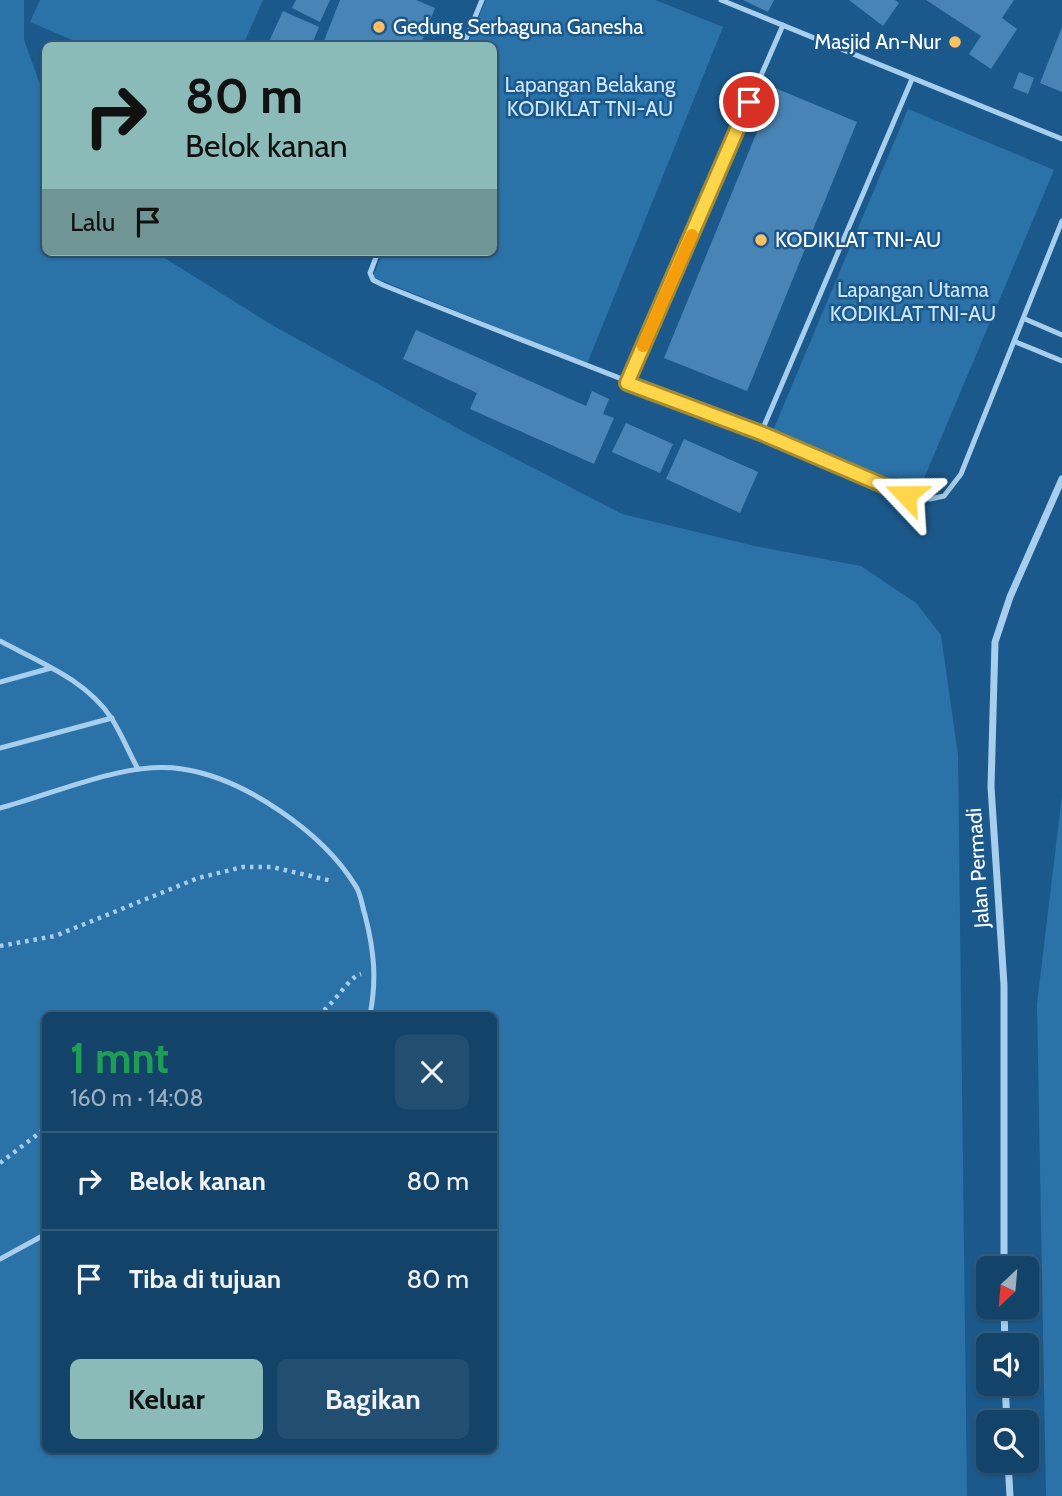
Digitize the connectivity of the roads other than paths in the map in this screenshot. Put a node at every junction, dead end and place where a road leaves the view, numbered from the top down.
1 (482, 0) edge
2 (721, 0) edge
3 (783, 25) junction
4 (465, 42) edge
5 (912, 79) junction
6 (1062, 139) edge
7 (1062, 221) edge
8 (375, 256) edge
9 (1025, 319) junction
10 (1062, 335) edge
11 (1016, 342) junction
12 (1062, 361) edge
13 (627, 383) junction
14 (761, 433) junction
15 (1062, 479) edge
16 (0, 641) edge
17 (52, 668) junction
18 (0, 682) edge
19 (112, 718) junction
20 (0, 748) edge
21 (138, 769) junction
22 (0, 808) edge
23 (370, 1012) edge
24 (42, 1236) edge
25 (1004, 1256) edge
26 (0, 1259) edge
27 (1009, 1473) edge
28 (1010, 1496) edge

1 - 4 lane
2 - 3 lane
3 - 5 lane
3 - 13 lane
5 - 6 lane
5 - 14 lane
7 - 9 lane
8 - 13 lane
9 - 10 lane
9 - 11 lane
11 - 12 lane
11 - 14 lane
13 - 14 lane
15 - 25 street, Jalan Permadi
16 - 17 lane
17 - 18 lane
17 - 19 lane
19 - 20 lane
19 - 21 lane
21 - 22 lane
21 - 23 lane
24 - 26 lane
27 - 28 street

